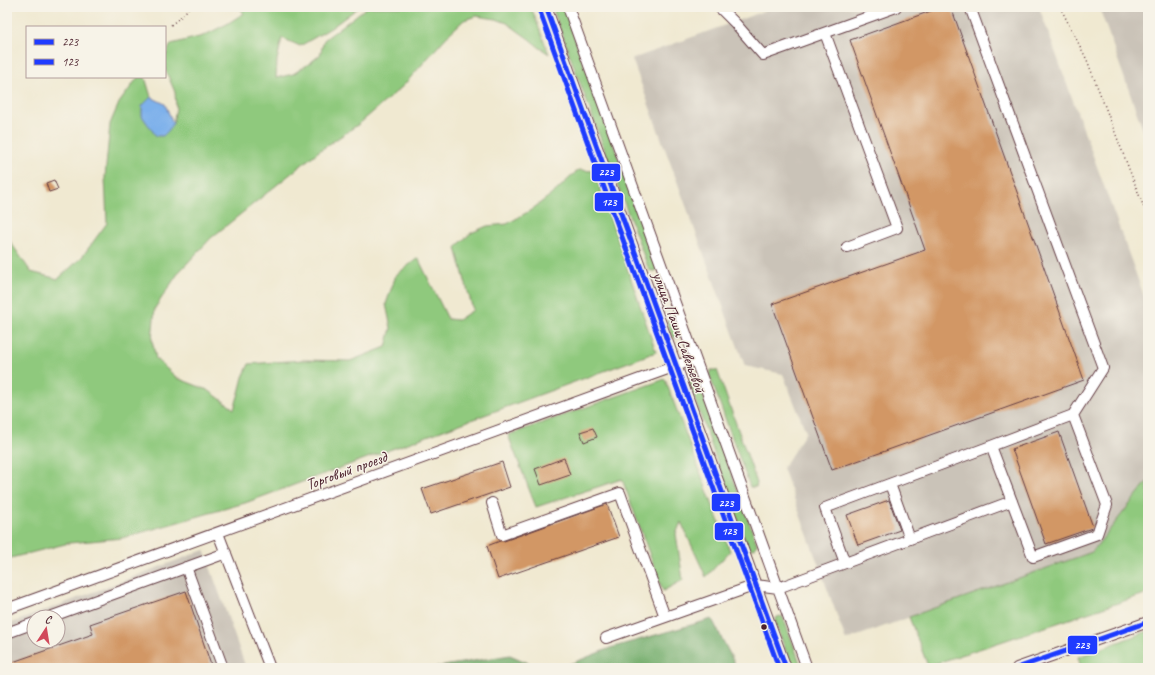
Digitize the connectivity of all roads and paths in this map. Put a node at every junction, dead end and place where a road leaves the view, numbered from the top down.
1 (189, 7) edge
2 (546, 7) edge
3 (568, 7) edge
4 (719, 7) edge
5 (896, 7) edge
6 (970, 7) edge
7 (1060, 7) edge
8 (171, 25) dead end
9 (825, 33) junction
10 (1148, 218) edge
11 (847, 246) dead end
12 (695, 359) junction
13 (676, 366) junction
14 (1073, 415) junction
15 (991, 446) junction
16 (890, 484) junction
17 (1012, 501) junction
18 (492, 503) dead end
19 (218, 533) junction
20 (910, 538) junction
21 (226, 553) junction
22 (845, 563) junction
23 (186, 568) junction
24 (756, 585) junction
25 (778, 588) junction
26 (7, 608) edge
27 (66, 611) edge
28 (665, 617) junction
29 (1148, 622) edge
30 (26, 626) edge
31 (7, 632) edge
32 (606, 638) dead end
33 (223, 668) edge
34 (270, 668) edge
35 (786, 668) edge
36 (807, 668) edge
37 (1017, 668) edge

1 - 8 path
2 - 13 street, улица Паши Савельевой
3 - 12 street, улица Паши Савельевой
4 - 9 street
5 - 9 street
6 - 14 street
7 - 10 path
9 - 11 street
12 - 13 street, Торговый проезд
12 - 25 street, улица Паши Савельевой
13 - 19 street, Торговый проезд
13 - 24 street, улица Паши Савельевой
14 - 15 street
14 - 17 street
15 - 16 street
15 - 17 street
16 - 20 street
16 - 22 street
17 - 20 street
18 - 28 street
19 - 21 street
19 - 26 street, Торговый проезд
20 - 22 street
21 - 23 street
21 - 34 street
22 - 25 street
23 - 27 street
23 - 33 street
24 - 25 street
24 - 28 street
24 - 35 street, улица Паши Савельевой
25 - 36 street, улица Паши Савельевой
28 - 32 street
29 - 37 street
30 - 31 street

